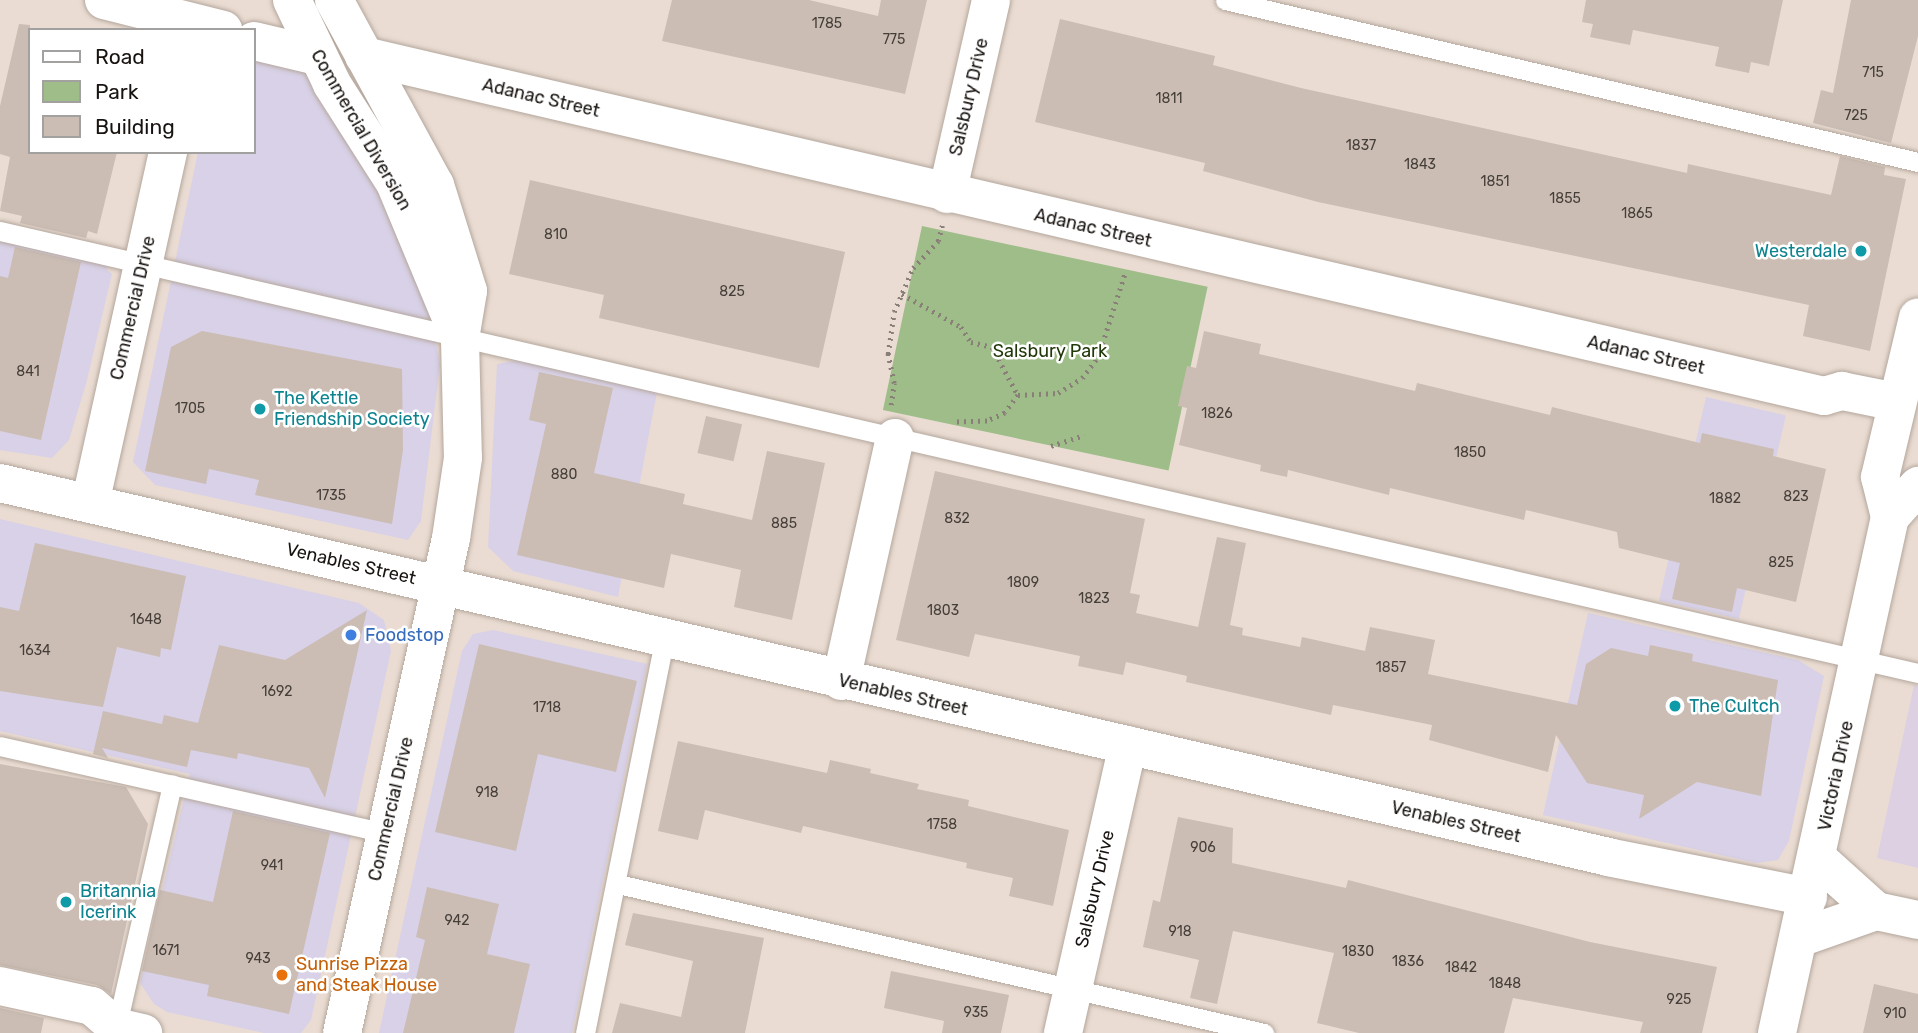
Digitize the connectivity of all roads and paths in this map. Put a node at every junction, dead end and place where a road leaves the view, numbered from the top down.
1 (104, 0) edge
2 (292, 0) edge
3 (334, 0) edge
4 (991, 0) edge
5 (1225, 0) edge
6 (205, 27) edge
7 (256, 41) edge
8 (317, 56) junction
9 (364, 56) junction
10 (168, 154) edge
11 (1918, 162) edge
12 (947, 194) junction
13 (0, 231) edge
14 (941, 232) dead end
15 (143, 264) junction
16 (1125, 273) dead end
17 (902, 294) junction
18 (1918, 317) edge
19 (460, 339) junction
20 (1017, 395) junction
21 (1894, 411) junction
22 (949, 423) dead end
23 (892, 424) junction
24 (0, 483) edge
25 (1918, 486) edge
26 (90, 504) junction
27 (1890, 517) junction
28 (442, 586) junction
29 (665, 637) junction
30 (1860, 662) junction
31 (1918, 673) edge
32 (841, 681) junction
33 (1128, 745) junction
34 (0, 746) edge
35 (172, 785) junction
36 (385, 833) junction
37 (1818, 859) junction
38 (618, 884) junction
39 (1808, 897) junction
40 (1876, 911) junction
41 (1918, 920) edge
42 (1799, 938) junction
43 (0, 986) edge
44 (1072, 992) junction
45 (125, 1031) edge
46 (342, 1033) edge
47 (585, 1033) edge
48 (1063, 1033) edge
49 (1264, 1033) edge
50 (1777, 1033) edge

1 - 6 street
2 - 8 street, Commercial Diversion
3 - 9 street, Commercial Diversion
4 - 12 street, Salsbury Drive
5 - 11 lane
7 - 8 street
8 - 19 street, Commercial Diversion
9 - 12 street, Adanac Street
9 - 19 street, Commercial Diversion
10 - 15 street, Commercial Drive
12 - 21 street, Adanac Street
13 - 15 lane
14 - 17 path
15 - 19 lane
15 - 26 street, Commercial Drive
16 - 20 path
17 - 20 path
17 - 23 path
18 - 21 street, Victoria Drive
19 - 23 lane
19 - 28 street, Commercial Diversion
20 - 22 path
21 - 27 street, Victoria Drive
23 - 30 lane
23 - 32 street
24 - 26 street, Venables Street
25 - 27 street
26 - 28 street, Venables Street
27 - 30 street, Victoria Drive
28 - 29 street, Venables Street
28 - 36 street, Commercial Drive
29 - 32 street, Venables Street
29 - 38 lane
30 - 31 lane
30 - 37 street, Victoria Drive
32 - 33 street, Venables Street
33 - 39 street, Venables Street
33 - 44 street, Salsbury Drive
34 - 35 lane
35 - 36 lane
35 - 45 lane
36 - 46 street, Commercial Drive
37 - 39 street, Victoria Drive
37 - 40 street
38 - 44 lane
38 - 47 lane
39 - 42 street, Victoria Drive
40 - 41 street
40 - 42 street
42 - 50 street, Victoria Drive
43 - 45 street
44 - 48 street, Salsbury Drive
44 - 49 lane

